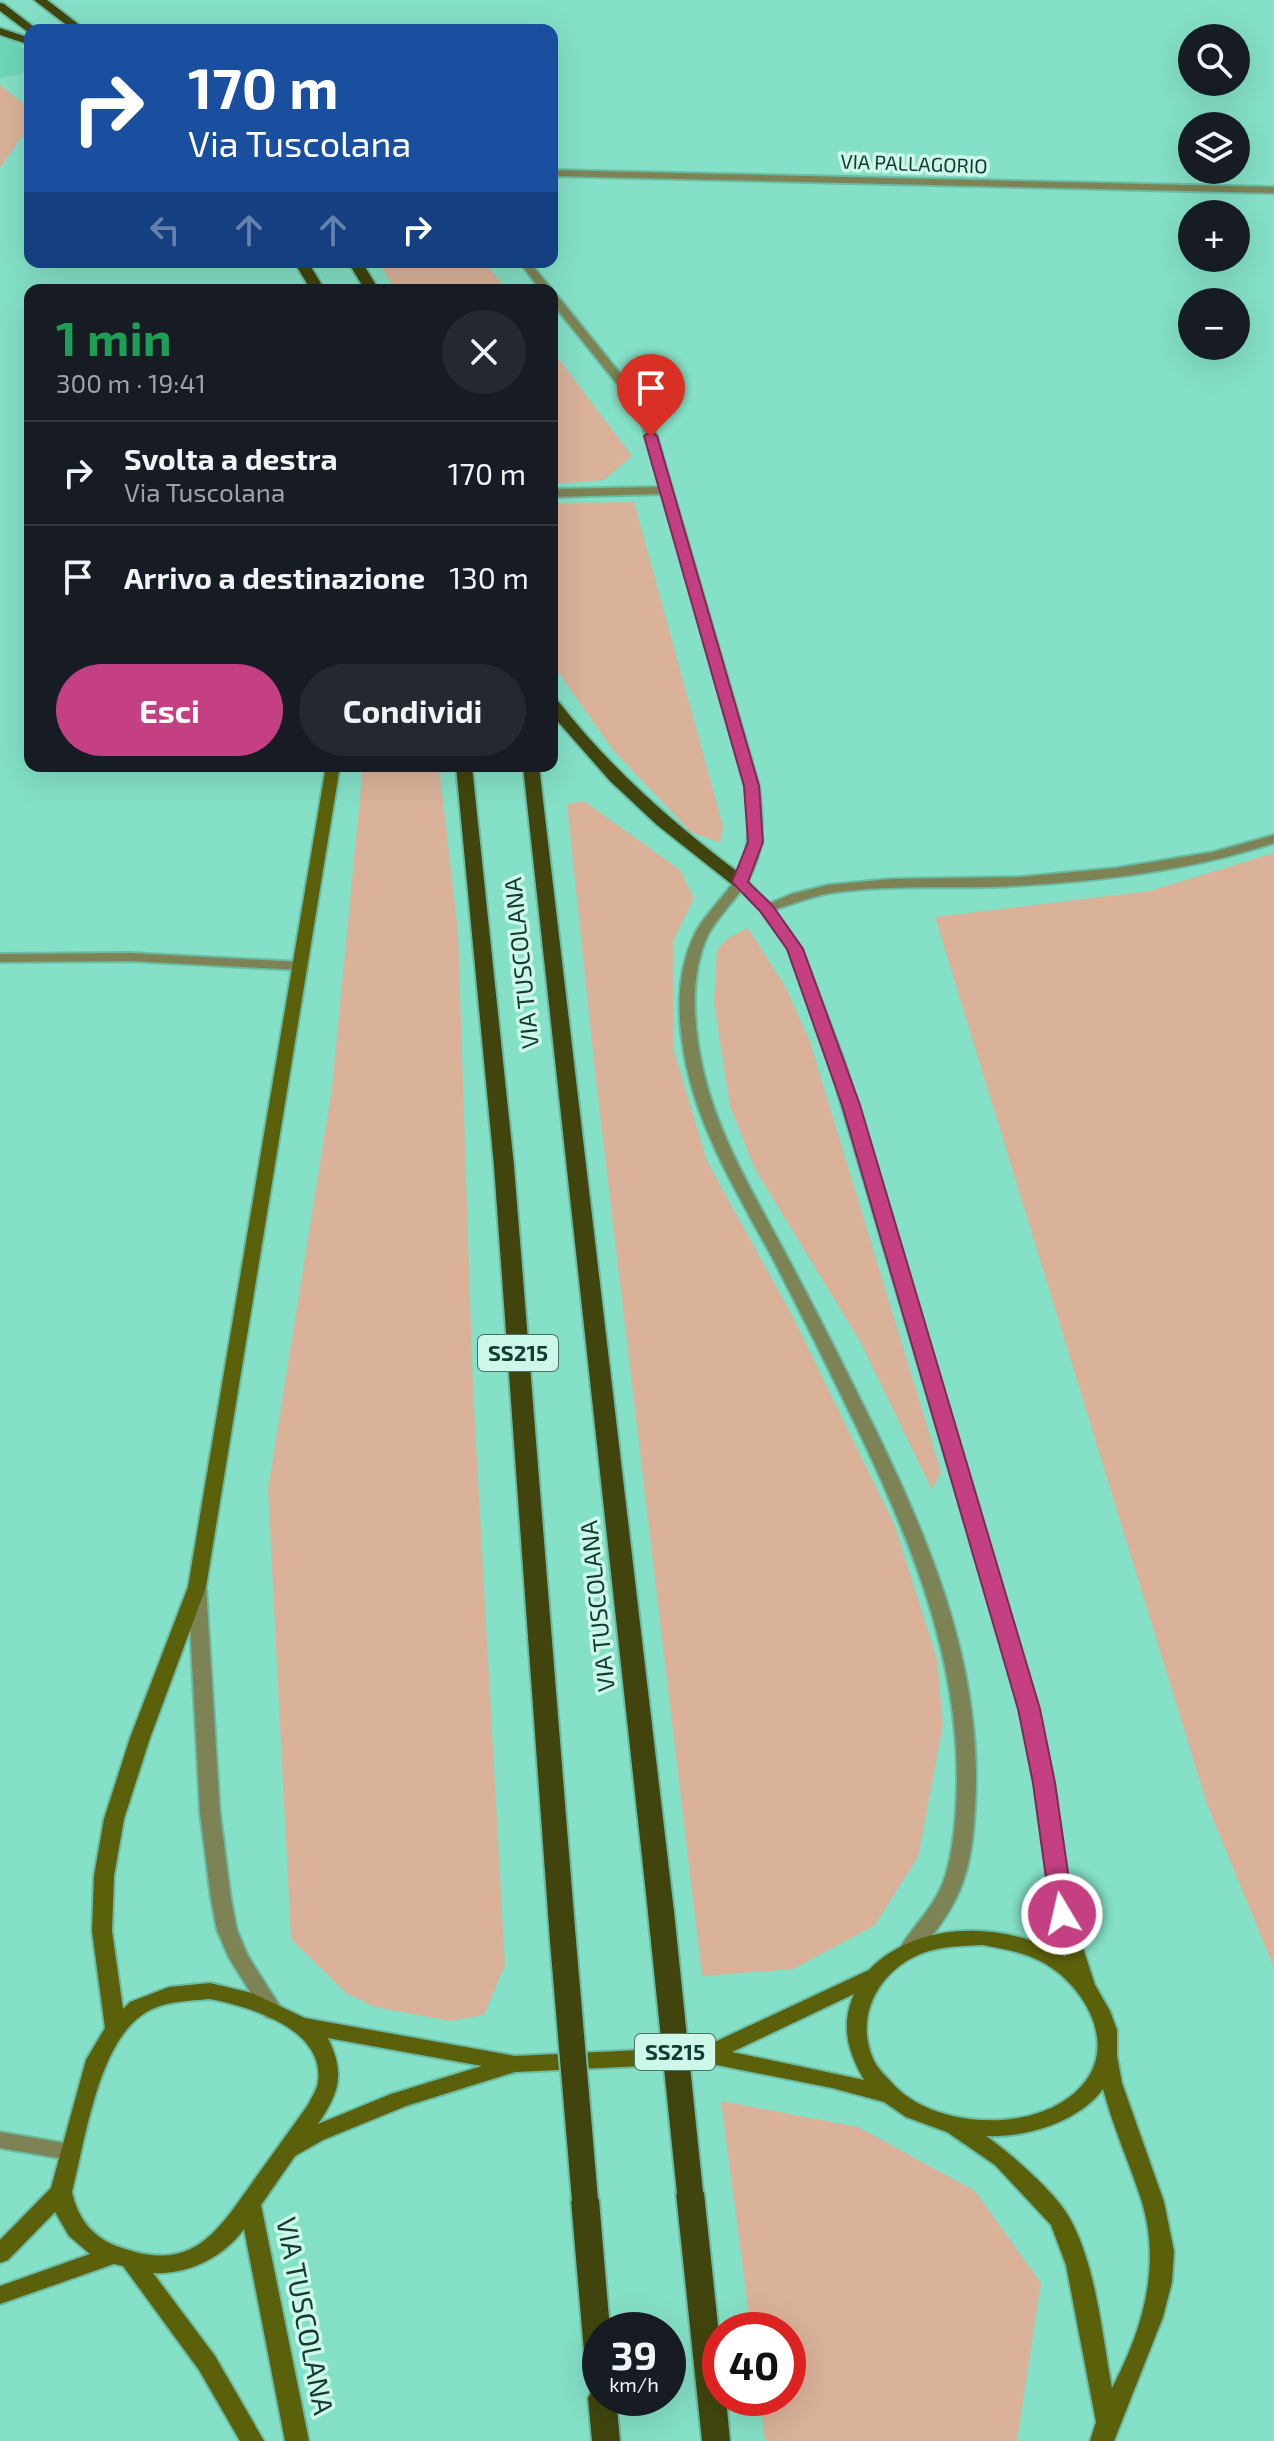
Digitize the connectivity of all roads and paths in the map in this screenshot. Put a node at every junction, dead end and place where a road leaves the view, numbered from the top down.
1 (40, 0) edge
2 (0, 6) edge
3 (24, 24) edge
4 (72, 24) edge
5 (0, 31) edge
6 (24, 40) edge
7 (558, 173) edge
8 (1274, 190) edge
9 (529, 268) edge
10 (542, 284) edge
11 (558, 303) edge
12 (665, 490) junction
13 (558, 493) edge
14 (558, 712) edge
15 (333, 772) edge
16 (465, 772) edge
17 (532, 772) edge
18 (1274, 839) edge
19 (740, 882) junction
20 (766, 908) junction
21 (0, 958) edge
22 (300, 966) junction
23 (197, 1587) junction
24 (908, 1951) junction
25 (874, 1976) junction
26 (1085, 1984) junction
27 (273, 2011) junction
28 (301, 2025) junction
29 (115, 2028) junction
30 (1107, 2054) junction
31 (707, 2055) junction
32 (515, 2064) junction
33 (891, 2096) junction
34 (951, 2125) junction
35 (0, 2140) edge
36 (70, 2152) junction
37 (287, 2152) junction
38 (61, 2192) junction
39 (250, 2204) junction
40 (0, 2254) edge
41 (123, 2258) junction
42 (0, 2295) edge
43 (595, 2312) edge
44 (604, 2416) edge
45 (1104, 2430) edge
46 (295, 2432) edge
47 (252, 2441) edge
48 (606, 2441) edge
49 (716, 2441) edge

1 - 4 main road
2 - 3 main road
5 - 6 main road
7 - 8 street, VIA PALLAGORIO
9 - 10 street
11 - 12 street
12 - 13 street
12 - 19 street
14 - 19 main road
15 - 22 street
16 - 43 main road, VIA TUSCOLANA / SS215, bridge
17 - 49 main road, VIA TUSCOLANA / SS215, bridge
18 - 20 street
19 - 20 street
19 - 24 street
20 - 26 street
21 - 22 street
22 - 23 street
23 - 27 street
23 - 29 street
24 - 25 street
24 - 26 street
25 - 31 street
25 - 33 street
26 - 30 street
27 - 28 street
27 - 29 street
28 - 32 street
28 - 37 street
29 - 36 street
30 - 34 street
30 - 45 street
31 - 32 street
31 - 33 street
32 - 37 street
33 - 34 street
34 - 45 street
35 - 36 street
36 - 38 street
37 - 39 street
38 - 40 street
38 - 41 street
39 - 41 street
39 - 46 street, VIA TUSCOLANA
41 - 42 street
41 - 47 street
44 - 48 main road

